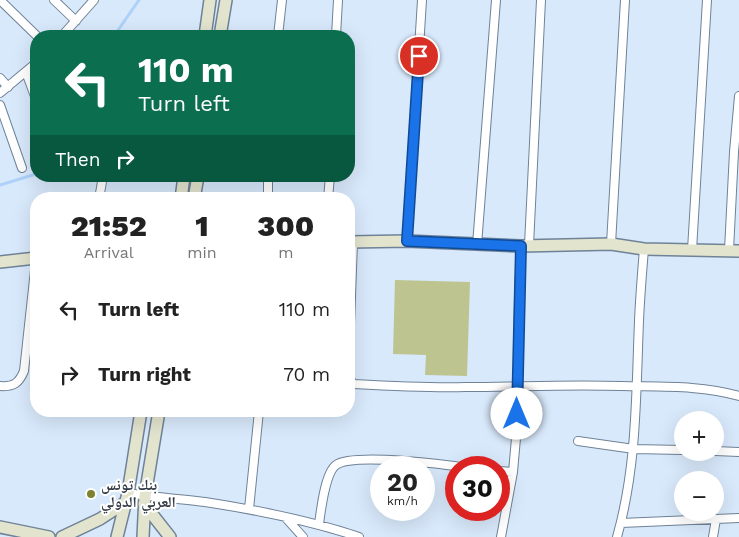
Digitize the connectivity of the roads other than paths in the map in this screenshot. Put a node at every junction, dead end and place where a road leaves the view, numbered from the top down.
1 (0, 0) edge
2 (54, 0) edge
3 (94, 0) edge
4 (210, 0) edge
5 (226, 0) edge
6 (282, 0) edge
7 (338, 0) edge
8 (422, 0) edge
9 (496, 0) edge
10 (541, 0) edge
11 (625, 0) edge
12 (707, 0) edge
13 (76, 21) junction
14 (31, 30) edge
15 (68, 30) edge
16 (206, 30) edge
17 (221, 30) edge
18 (279, 30) edge
19 (336, 30) edge
20 (30, 68) edge
21 (26, 72) junction
22 (0, 78) edge
23 (30, 83) edge
24 (8, 87) junction
25 (0, 93) edge
26 (739, 96) edge
27 (0, 105) edge
28 (736, 152) edge
29 (22, 168) dead end
30 (407, 241) junction
31 (355, 242) edge
32 (611, 244) junction
33 (477, 245) junction
34 (525, 246) junction
35 (644, 249) junction
36 (692, 250) junction
37 (734, 251) edge
38 (30, 260) edge
39 (0, 262) edge
40 (30, 333) edge
41 (355, 384) edge
42 (0, 386) edge
43 (517, 386) junction
44 (637, 386) junction
45 (739, 396) edge
46 (137, 417) edge
47 (158, 417) edge
48 (258, 417) edge
49 (578, 441) dead end
50 (634, 449) junction
51 (674, 450) edge
52 (724, 451) edge
53 (739, 452) edge
54 (445, 465) edge
55 (510, 472) edge
56 (513, 472) junction
57 (127, 498) junction
58 (144, 500) junction
59 (249, 509) junction
60 (285, 517) junction
61 (724, 518) edge
62 (739, 518) edge
63 (674, 520) edge
64 (716, 521) edge
65 (621, 523) junction
66 (319, 524) junction
67 (0, 527) edge
68 (49, 537) edge
69 (62, 537) edge
70 (117, 537) edge
71 (143, 537) edge
72 (170, 537) edge
73 (303, 537) edge
74 (359, 537) edge
75 (501, 537) edge
76 (617, 537) edge
77 (713, 537) edge

1 - 14 street
2 - 13 street
3 - 13 street
4 - 16 main road
5 - 17 main road
6 - 18 street
7 - 19 street
8 - 30 street
9 - 33 street
10 - 34 street
11 - 32 street
12 - 36 street
13 - 15 street
20 - 21 street
21 - 23 street
21 - 24 street
22 - 24 street
24 - 25 street
26 - 28 street
27 - 29 street
28 - 37 street
30 - 31 main road
30 - 33 main road
32 - 34 main road
32 - 35 main road
33 - 34 main road
34 - 43 street
35 - 36 main road
35 - 44 street
36 - 37 main road
38 - 39 main road
40 - 42 street
41 - 43 street
43 - 44 street
43 - 56 street
44 - 45 street
44 - 50 street
46 - 57 main road
47 - 58 main road
48 - 59 street
49 - 50 street
50 - 51 street
50 - 65 street
52 - 53 street
54 - 66 street
55 - 56 street
56 - 75 street
57 - 58 street
57 - 69 main road
57 - 70 main road
58 - 59 street
58 - 71 main road
58 - 72 main road
59 - 60 street
60 - 66 street
60 - 73 street
61 - 62 street
63 - 65 street
64 - 77 street
65 - 76 street
66 - 74 street
67 - 68 main road

